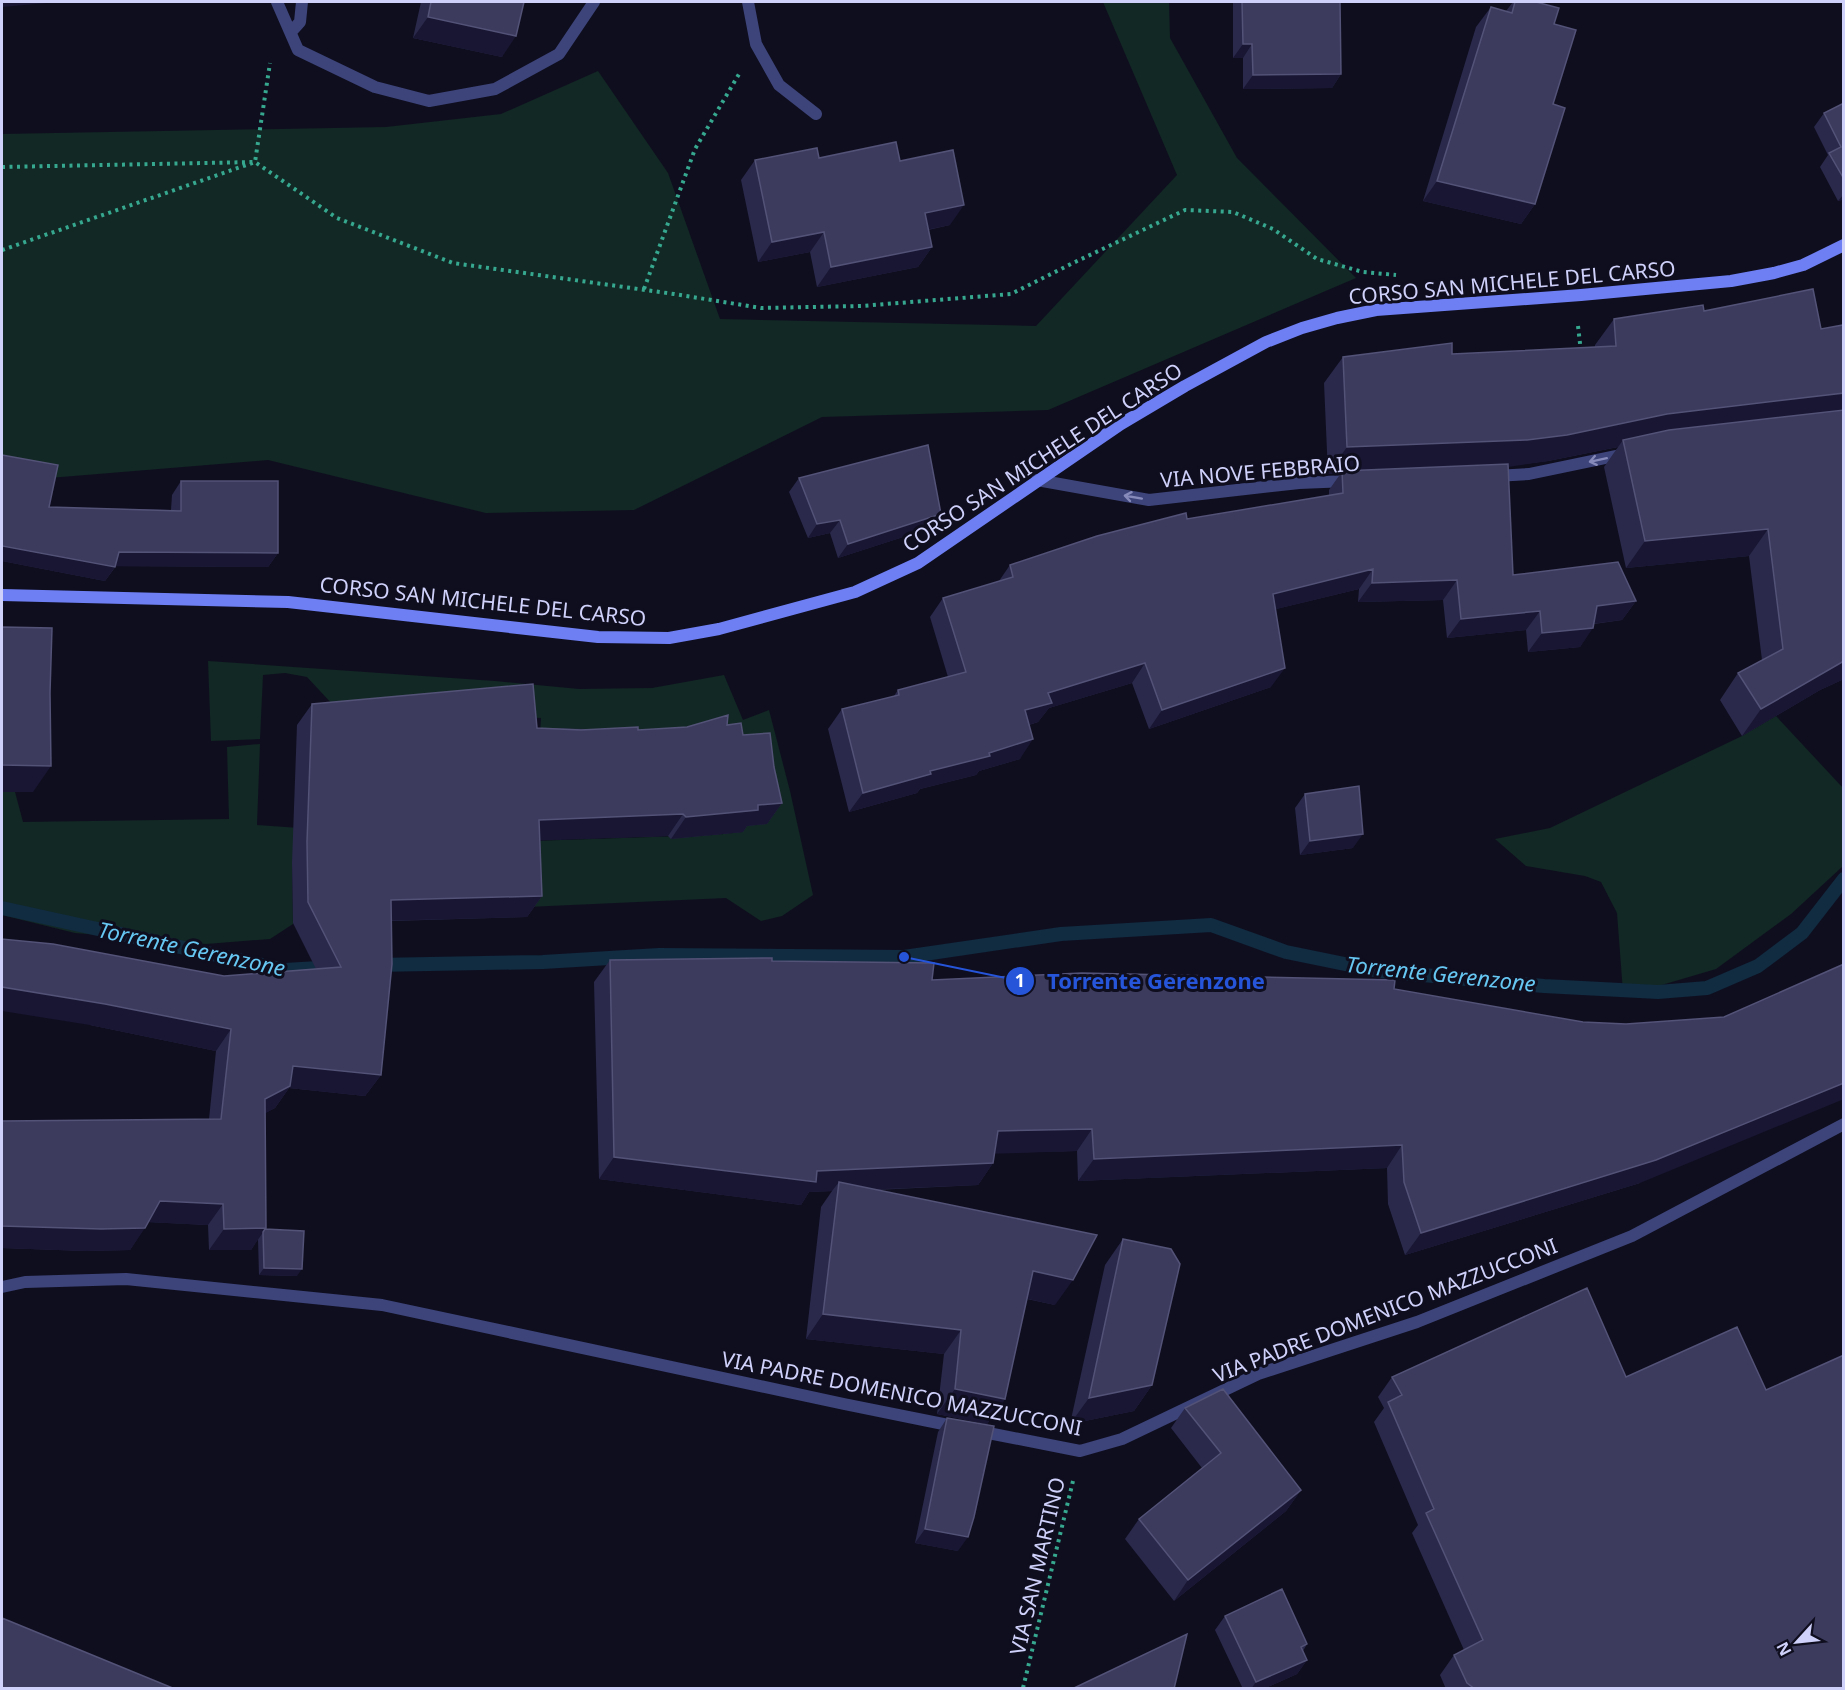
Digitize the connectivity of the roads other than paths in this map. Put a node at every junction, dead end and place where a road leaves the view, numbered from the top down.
1 (277, 2) edge
2 (302, 2) edge
3 (594, 2) edge
4 (748, 2) edge
5 (291, 32) junction
6 (816, 114) dead end
7 (1844, 245) edge
8 (1639, 451) edge
9 (1485, 476) edge
10 (1037, 480) junction
11 (1364, 481) edge
12 (2, 595) edge
13 (1844, 1124) edge
14 (2, 1287) edge

1 - 5 street
2 - 5 street
3 - 5 street
4 - 6 street
7 - 10 main road, CORSO SAN MICHELE DEL CARSO
8 -> 9 street
11 -> 10 street, VIA NOVE FEBBRAIO
10 - 12 main road, CORSO SAN MICHELE DEL CARSO
13 - 14 street, VIA PADRE DOMENICO MAZZUCCONI

